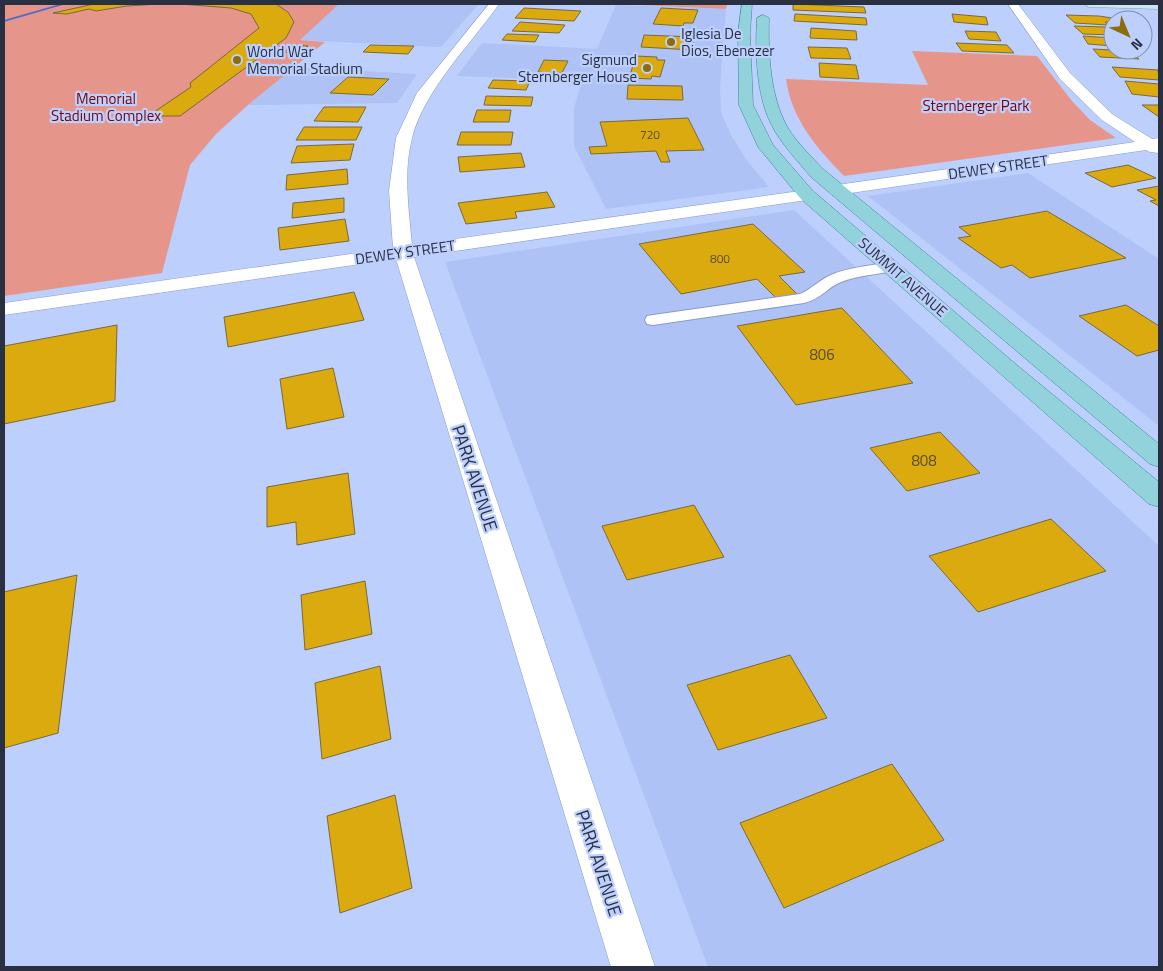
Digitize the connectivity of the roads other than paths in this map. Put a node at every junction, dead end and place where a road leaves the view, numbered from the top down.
1 (494, 4) edge
2 (747, 4) edge
3 (764, 4) edge
4 (1013, 4) edge
5 (1089, 4) edge
6 (1159, 6) edge
7 (1156, 146) edge
8 (836, 190) junction
9 (807, 195) junction
10 (403, 252) junction
11 (890, 267) junction
12 (4, 309) edge
13 (652, 320) dead end
14 (1159, 458) edge
15 (1159, 497) edge
16 (632, 967) edge

1 - 10 street, PARK AVENUE
2 - 9 main road, SUMMIT AVENUE
3 - 8 main road, SUMMIT AVENUE
4 - 7 street
5 - 6 main road
7 - 8 street, DEWEY STREET
8 - 14 main road, SUMMIT AVENUE
9 - 10 street, DEWEY STREET
9 - 11 main road, SUMMIT AVENUE
10 - 12 street, DEWEY STREET
10 - 16 street, PARK AVENUE
11 - 13 lane
11 - 15 main road, SUMMIT AVENUE

